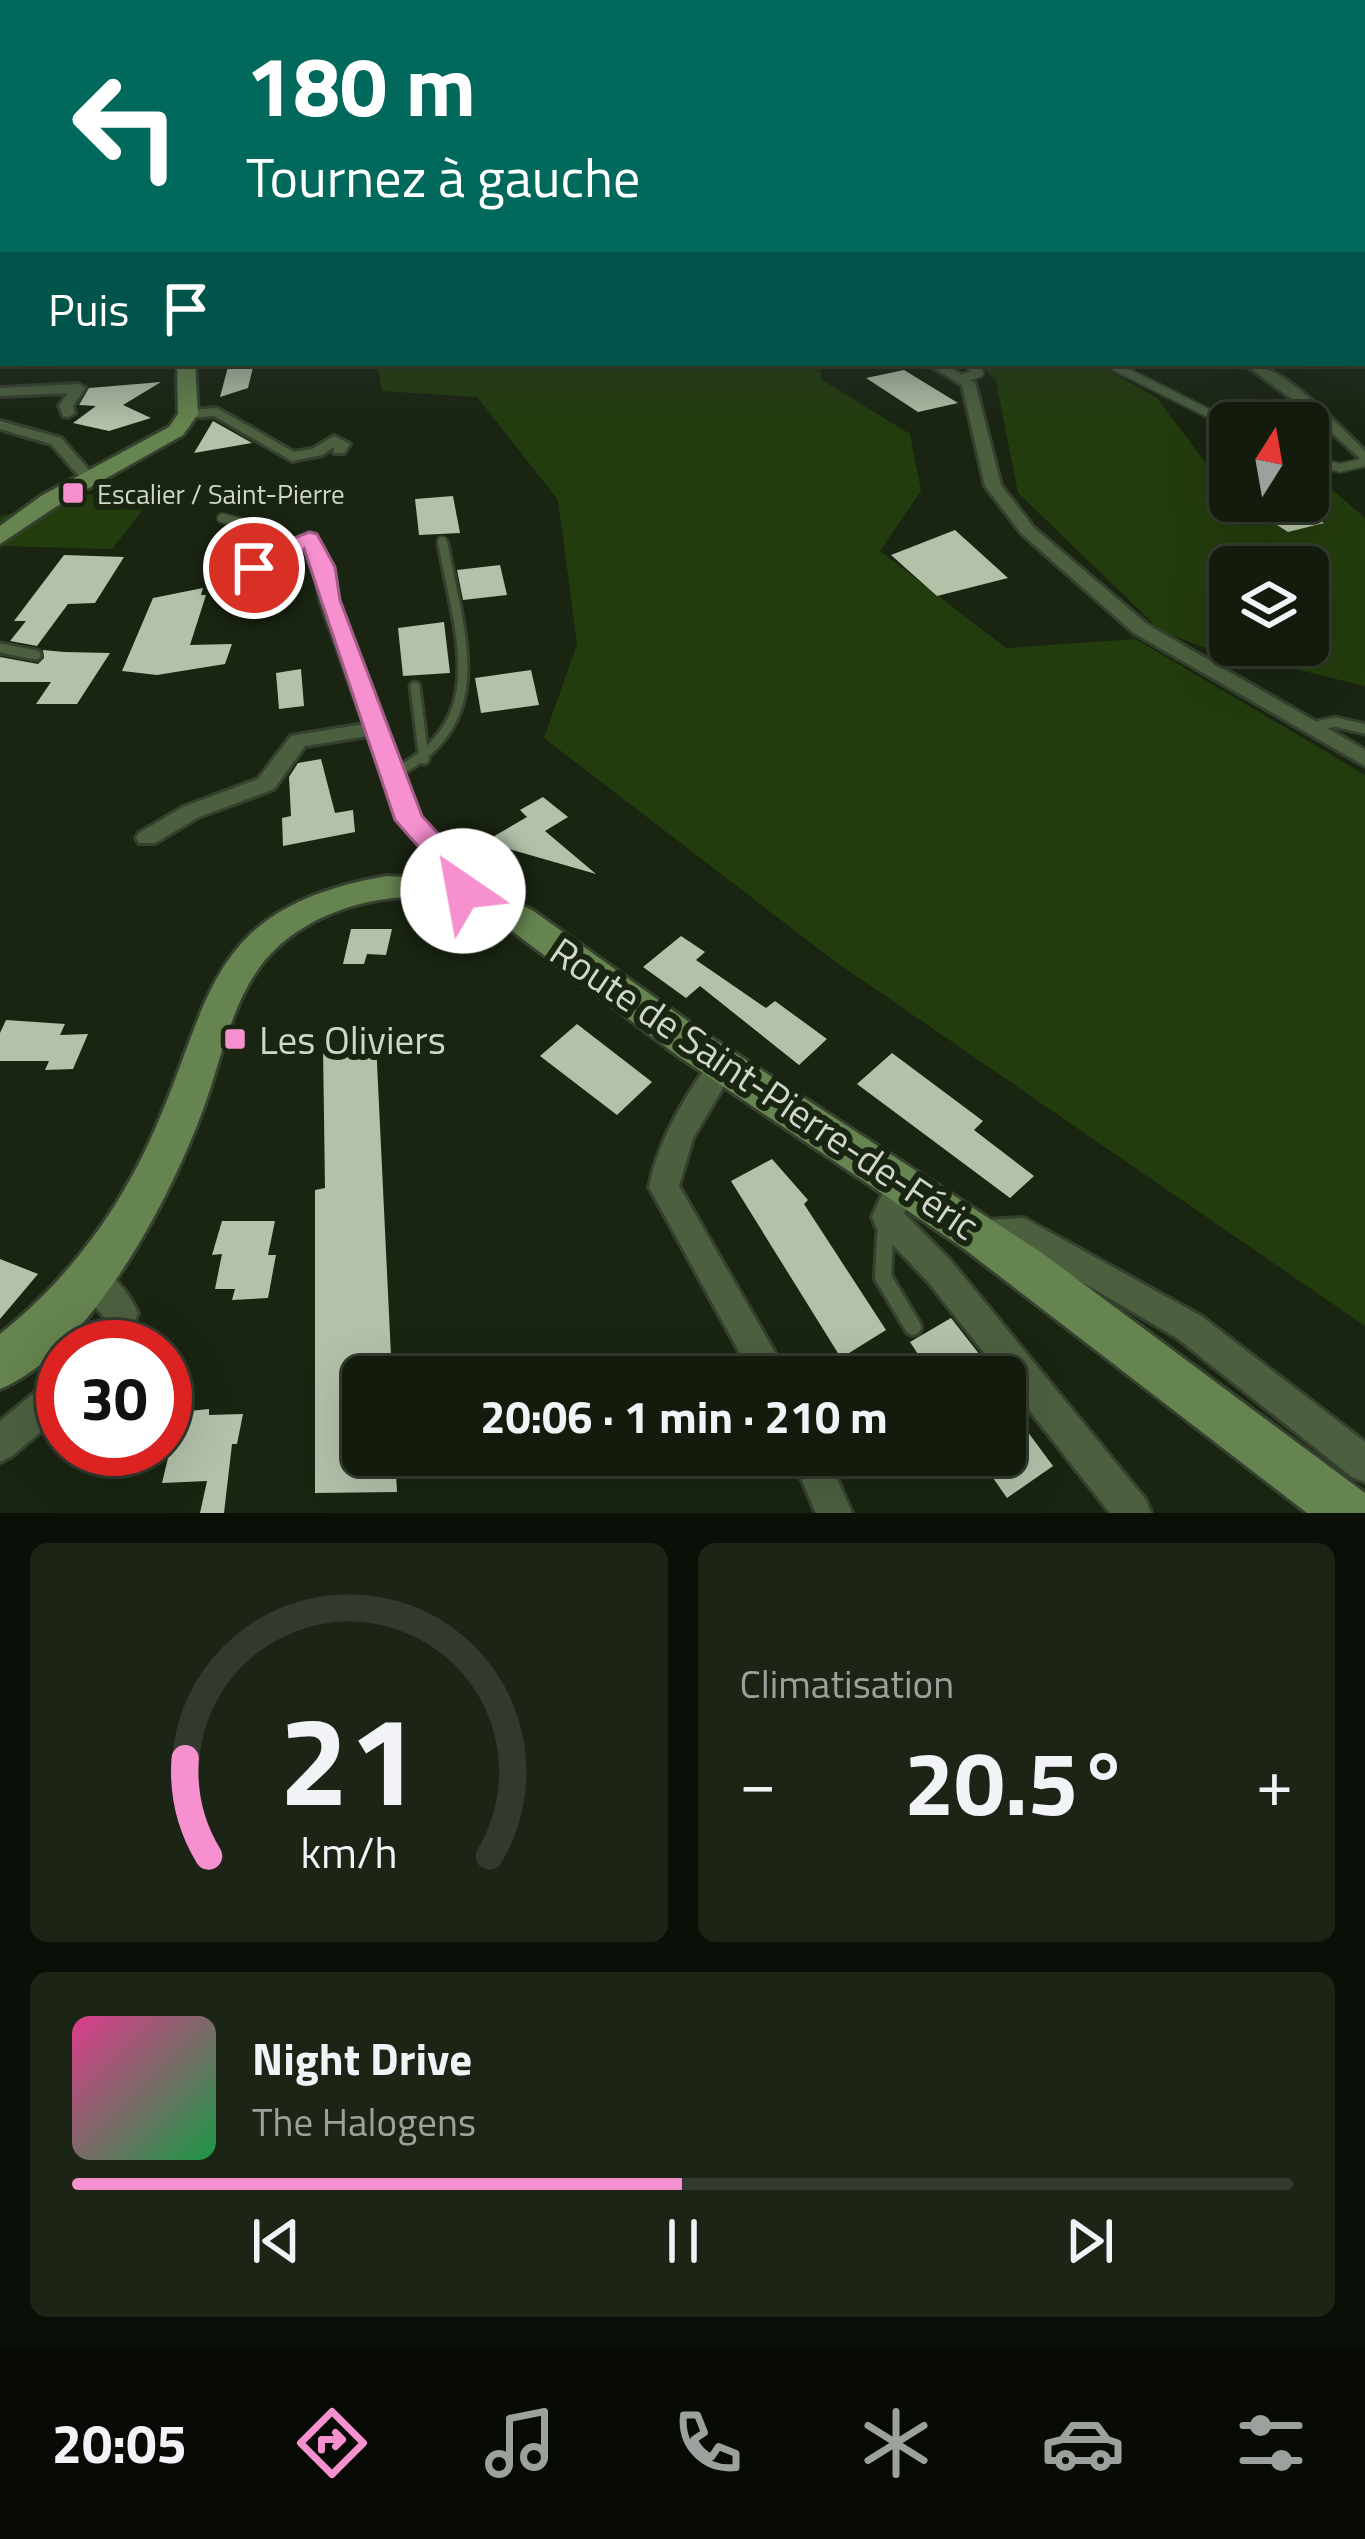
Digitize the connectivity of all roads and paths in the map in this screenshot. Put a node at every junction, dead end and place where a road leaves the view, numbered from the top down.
1 (186, 366) edge
2 (1114, 366) edge
3 (1253, 366) edge
4 (963, 371) edge
5 (0, 392) edge
6 (68, 413) dead end
7 (188, 414) junction
8 (1209, 414) edge
9 (0, 425) edge
10 (339, 450) dead end
11 (1365, 460) edge
12 (1329, 465) edge
13 (89, 479) junction
14 (222, 518) dead end
15 (0, 537) edge
16 (309, 538) joint
17 (442, 541) dead end
18 (0, 649) edge
19 (36, 656) dead end
20 (415, 687) dead end
21 (1312, 727) junction
22 (375, 729) junction
23 (1365, 729) edge
24 (424, 759) junction
25 (1365, 759) edge
26 (391, 775) junction
27 (147, 838) dead end
28 (463, 891) junction
29 (722, 1066) junction
30 (894, 1200) junction
31 (980, 1234) junction
32 (92, 1280) junction
33 (119, 1320) edge
34 (913, 1327) dead end
35 (760, 1356) edge
36 (0, 1365) edge
37 (36, 1414) edge
38 (0, 1444) edge
39 (1365, 1464) edge
40 (818, 1476) edge
41 (834, 1513) edge
42 (1132, 1513) edge
43 (1348, 1513) edge

1 - 7 street
2 - 8 lane
3 - 11 street
4 - 21 street
5 - 6 street
7 - 10 street
7 - 13 street
9 - 13 street
11 - 12 lane
13 - 15 street
14 - 16 lane
16 - 22 street
17 - 24 lane
18 - 19 lane
20 - 24 lane
21 - 23 lane
21 - 25 street
22 - 26 street
22 - 27 street
24 - 26 lane
26 - 28 street
28 - 29 street, Route de Saint-Pierre-de-Féric
28 - 32 street, Route de Saint-Pierre-de-Féric
29 - 30 street, Route de Saint-Pierre-de-Féric
29 - 35 street
30 - 31 street, Route de Saint-Pierre-de-Féric
30 - 34 lane
30 - 42 street
31 - 39 street
31 - 43 street, Route de Saint-Pierre-de-Féric
32 - 33 street
32 - 36 street, Route de Saint-Pierre-de-Féric
37 - 38 street
40 - 41 street

